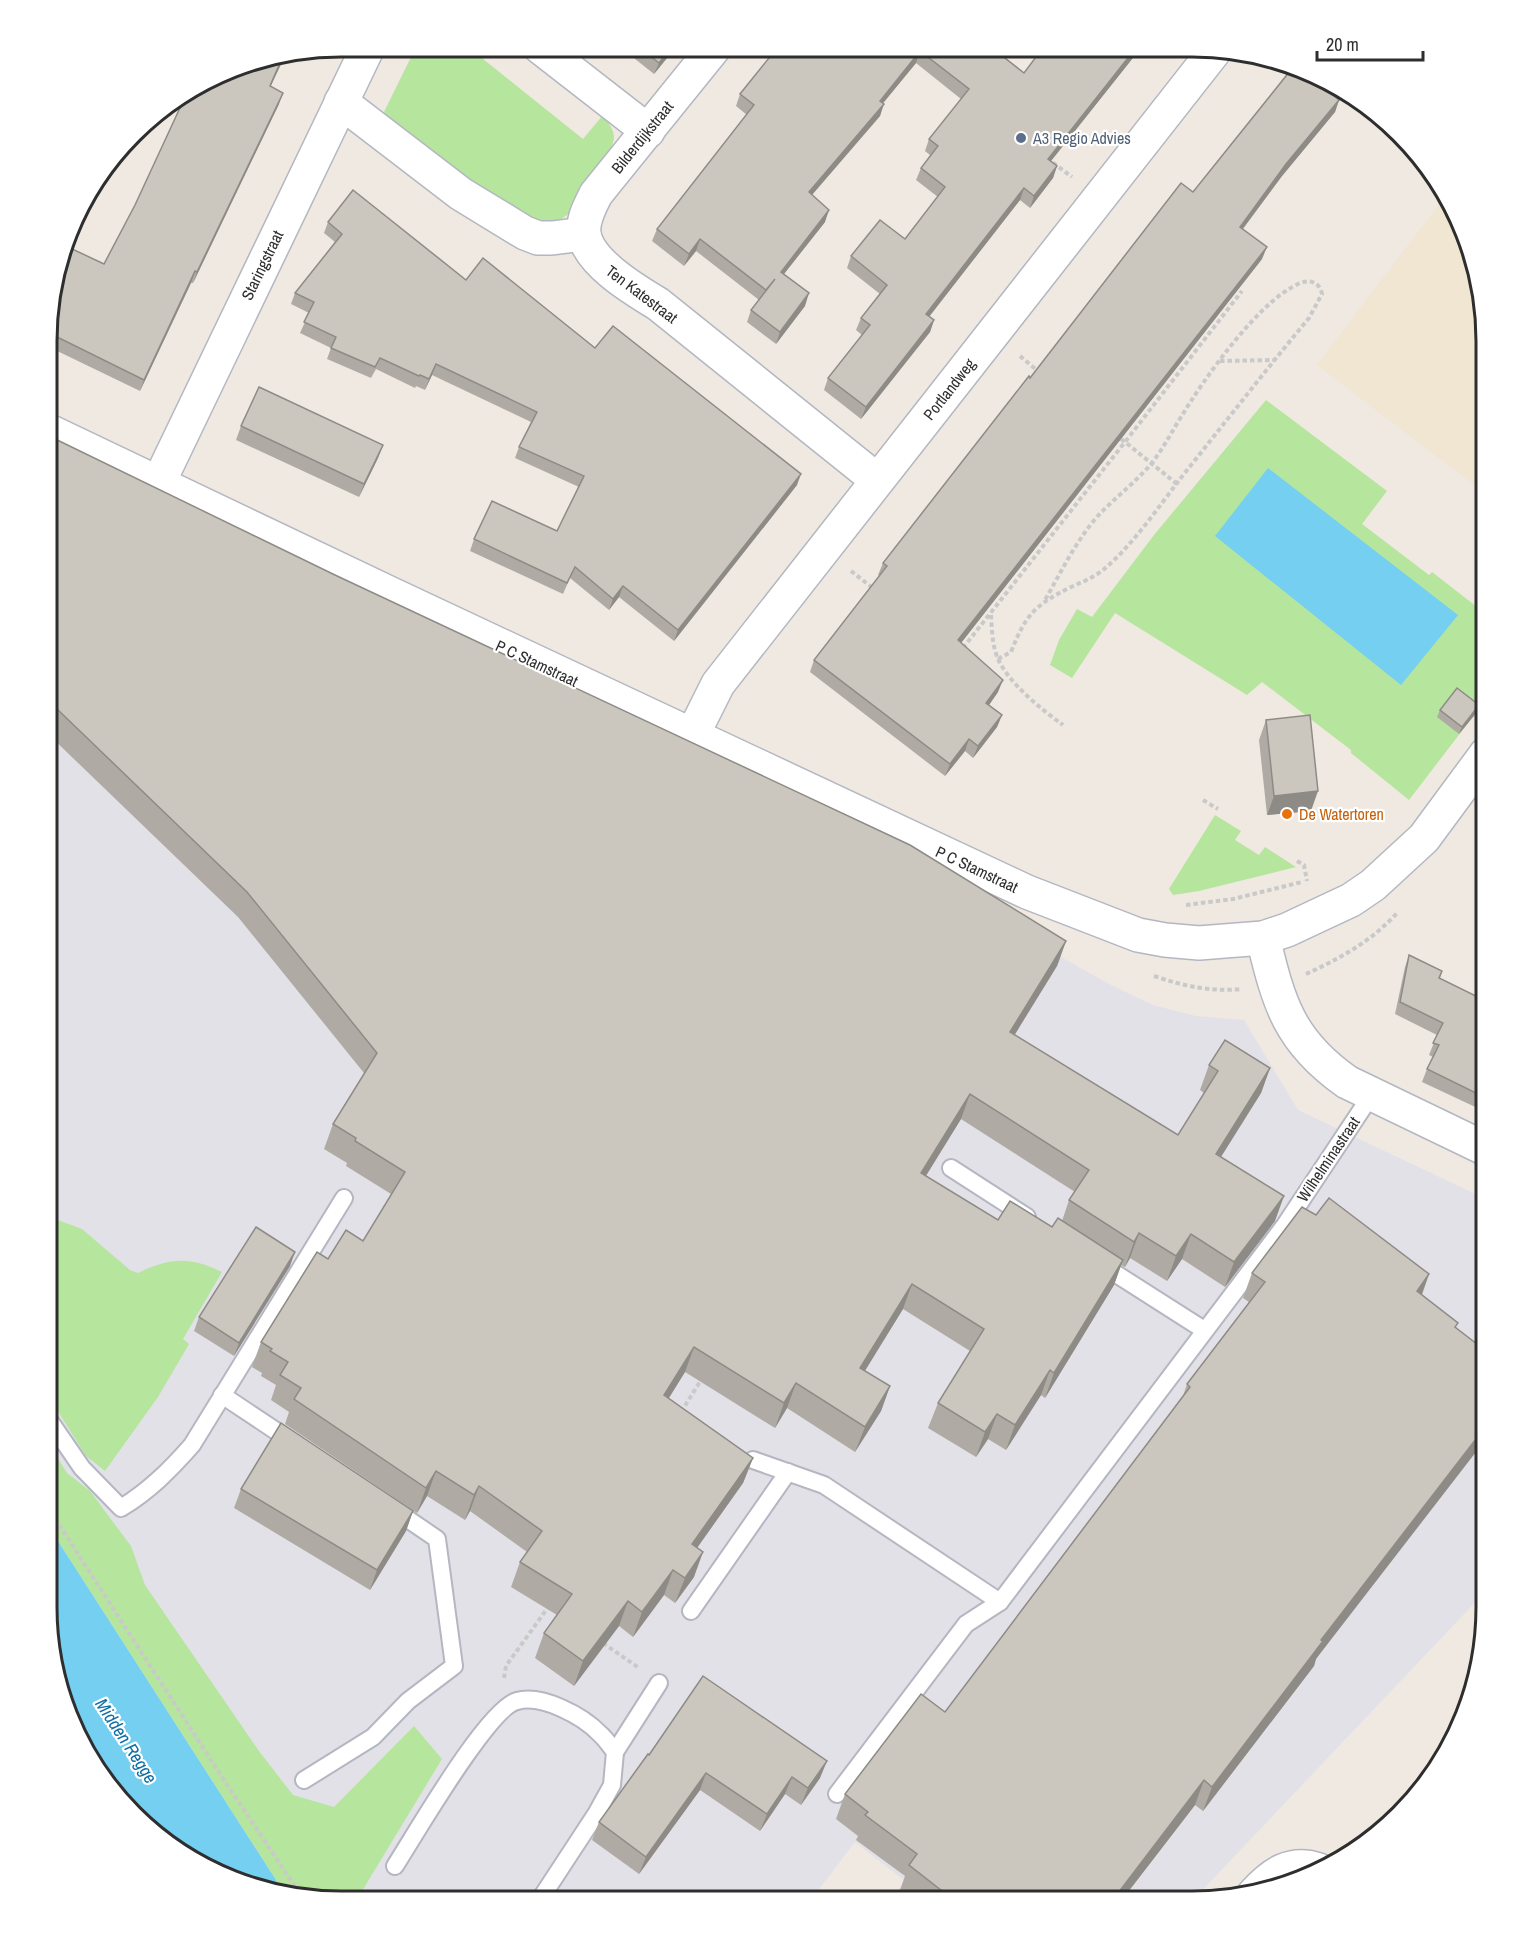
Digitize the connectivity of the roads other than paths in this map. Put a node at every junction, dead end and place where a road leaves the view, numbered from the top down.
1 (363, 57) edge
2 (553, 57) edge
3 (707, 57) edge
4 (1209, 58) edge
5 (341, 102) junction
6 (648, 131) junction
7 (584, 234) junction
8 (57, 435) edge
9 (877, 480) junction
10 (158, 484) junction
11 (692, 736) junction
12 (1476, 768) edge
13 (1263, 938) junction
14 (1372, 1094) junction
15 (1476, 1144) edge
16 (951, 1168) dead end
17 (344, 1198) dead end
18 (1039, 1224) edge
19 (1087, 1256) edge
20 (1204, 1330) junction
21 (222, 1395) junction
22 (57, 1432) edge
23 (310, 1454) edge
24 (753, 1460) edge
25 (788, 1472) junction
26 (378, 1500) edge
27 (1000, 1602) junction
28 (691, 1611) dead end
29 (659, 1683) road end
30 (615, 1752) junction
31 (304, 1780) dead end
32 (837, 1794) dead end
33 (395, 1866) dead end
34 (1304, 1868) edge
35 (1266, 1881) edge
36 (546, 1891) edge

1 - 5 street, Staringstraat
2 - 6 street
3 - 6 street, Bilderdijkstraat
4 - 9 street, Portlandweg
5 - 7 street
5 - 10 street, Staringstraat
6 - 7 street, Bilderdijkstraat
7 - 9 street, Ten Katestraat
8 - 10 street, P C Stamstraat
9 - 11 street, Portlandweg
10 - 11 street, P C Stamstraat
11 - 13 street, P C Stamstraat
12 - 13 street, P C Stamstraat
13 - 14 street
14 - 15 street
14 - 20 lane, Wilhelminastraat
16 - 18 lane
17 - 21 lane
19 - 20 lane
20 - 27 lane, Wilhelminastraat
21 - 22 lane
21 - 23 lane
24 - 25 lane
25 - 27 lane
25 - 28 lane
26 - 31 lane
27 - 32 lane
29 - 30 lane
30 - 33 lane
30 - 36 lane
34 - 35 street

